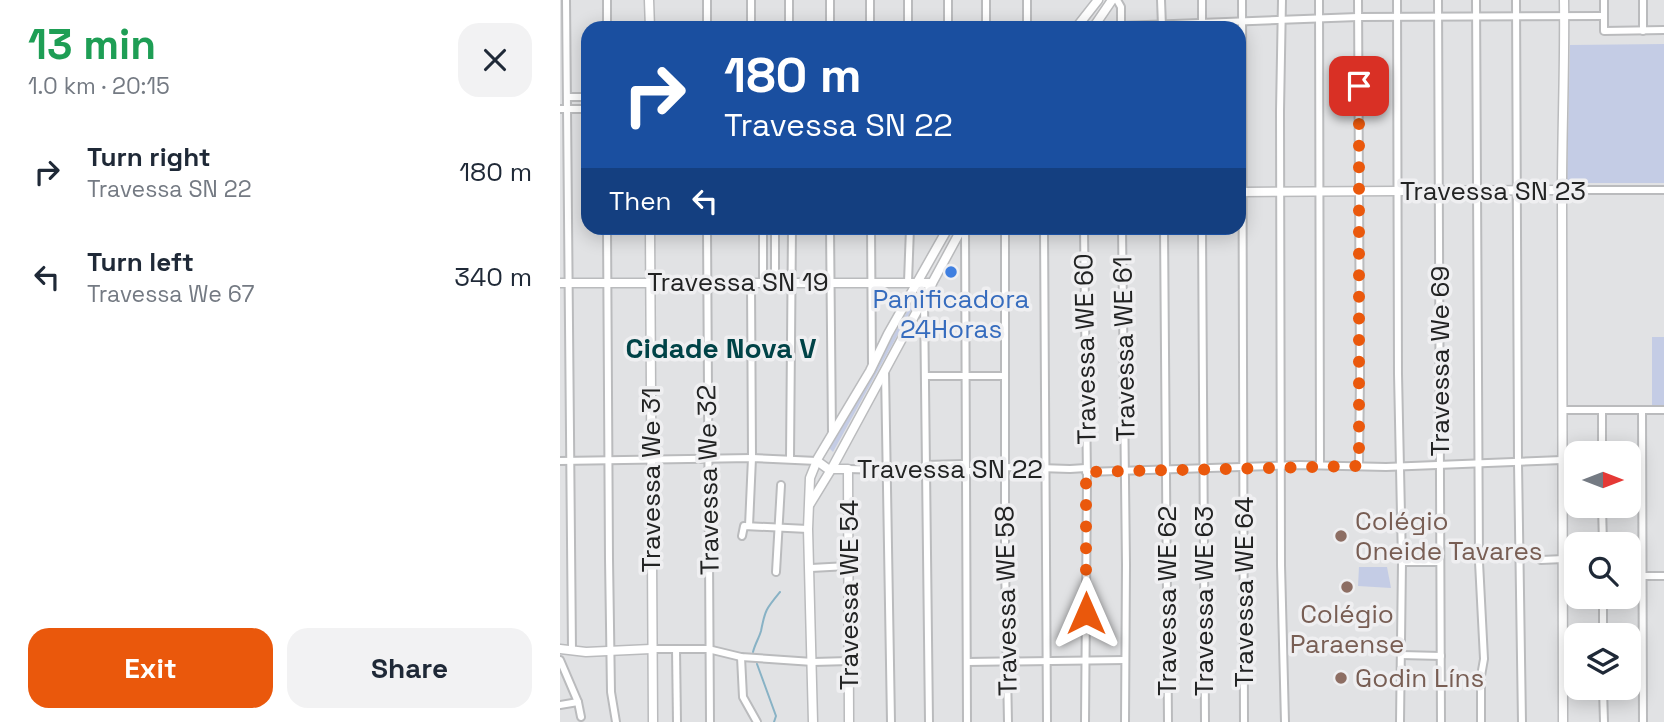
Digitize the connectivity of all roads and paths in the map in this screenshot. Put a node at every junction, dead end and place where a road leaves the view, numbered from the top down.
1 (566, 0) edge
2 (607, 0) edge
3 (649, 0) edge
4 (707, 0) edge
5 (751, 0) edge
6 (789, 0) edge
7 (830, 0) edge
8 (870, 0) edge
9 (908, 0) edge
10 (948, 0) edge
11 (986, 0) edge
12 (1027, 0) edge
13 (1098, 0) edge
14 (1115, 0) edge
15 (1161, 0) edge
16 (1202, 0) edge
17 (1242, 0) edge
18 (1282, 0) edge
19 (1319, 0) edge
20 (1358, 0) edge
21 (1397, 0) edge
22 (1438, 0) edge
23 (1476, 0) edge
24 (1516, 0) edge
25 (1564, 0) edge
26 (1604, 0) edge
27 (1643, 0) edge
28 (1604, 16) junction
29 (1476, 17) junction
30 (1516, 17) junction
31 (1564, 17) junction
32 (1358, 18) junction
33 (1397, 18) junction
34 (1438, 18) junction
35 (1319, 19) junction
36 (607, 21) edge
37 (650, 21) edge
38 (707, 21) edge
39 (751, 21) edge
40 (789, 21) edge
41 (830, 21) edge
42 (870, 21) edge
43 (908, 21) edge
44 (948, 21) edge
45 (986, 21) edge
46 (1027, 21) edge
47 (1082, 21) edge
48 (1098, 21) edge
49 (1121, 21) edge
50 (1161, 21) edge
51 (1202, 21) edge
52 (1242, 21) edge
53 (1283, 21) junction
54 (1246, 22) edge
55 (1664, 30) edge
56 (1643, 31) junction
57 (568, 97) junction
58 (581, 97) edge
59 (564, 109) edge
60 (1518, 189) junction
61 (1562, 190) junction
62 (1664, 190) edge
63 (1246, 191) edge
64 (1439, 191) junction
65 (1478, 191) junction
66 (1280, 192) junction
67 (1320, 192) junction
68 (1359, 192) junction
69 (1398, 192) junction
70 (607, 235) edge
71 (650, 235) edge
72 (707, 235) edge
73 (763, 235) edge
74 (775, 235) edge
75 (792, 235) edge
76 (830, 235) edge
77 (871, 235) edge
78 (909, 235) edge
79 (943, 235) edge
80 (959, 235) edge
81 (963, 235) edge
82 (1005, 235) edge
83 (1044, 235) edge
84 (1084, 235) edge
85 (1122, 235) edge
86 (1164, 235) edge
87 (1202, 235) edge
88 (1240, 235) edge
89 (650, 282) junction
90 (793, 282) junction
91 (831, 282) junction
92 (871, 282) junction
93 (912, 282) junction
94 (564, 283) edge
95 (608, 283) junction
96 (932, 283) junction
97 (707, 284) junction
98 (751, 284) junction
99 (763, 284) junction
100 (775, 284) junction
101 (924, 297) junction
102 (872, 365) junction
103 (885, 369) junction
104 (925, 376) junction
105 (965, 376) junction
106 (1005, 376) junction
107 (1562, 410) junction
108 (1602, 410) junction
109 (1642, 410) junction
110 (1664, 410) edge
111 (832, 434) junction
112 (1602, 441) edge
113 (752, 458) junction
114 (790, 458) junction
115 (707, 459) junction
116 (651, 460) junction
117 (1562, 460) junction
118 (560, 461) edge
119 (569, 461) junction
120 (609, 461) junction
121 (817, 461) junction
122 (1518, 463) junction
123 (1479, 464) junction
124 (1320, 465) junction
125 (1440, 465) junction
126 (1282, 466) junction
127 (1359, 466) junction
128 (1400, 466) junction
129 (1005, 467) junction
130 (1044, 467) junction
131 (832, 468) junction
132 (925, 468) junction
133 (965, 468) junction
134 (1167, 468) junction
135 (1243, 468) junction
136 (848, 469) junction
137 (886, 469) junction
138 (1204, 469) junction
139 (1086, 470) junction
140 (1125, 470) junction
141 (781, 485) dead end
142 (808, 506) junction
143 (749, 526) junction
144 (779, 527) junction
145 (808, 529) junction
146 (742, 536) dead end
147 (1563, 559) junction
148 (1541, 560) dead end
149 (1402, 562) junction
150 (1440, 562) junction
151 (848, 566) junction
152 (1564, 567) edge
153 (811, 568) junction
154 (776, 572) dead end
155 (1643, 576) junction
156 (1664, 576) edge
157 (1565, 609) edge
158 (560, 649) edge
159 (651, 649) junction
160 (676, 649) junction
161 (708, 649) junction
162 (572, 650) junction
163 (611, 650) junction
164 (1401, 655) junction
165 (1441, 656) junction
166 (741, 657) junction
167 (560, 660) edge
168 (1086, 660) junction
169 (1125, 660) junction
170 (850, 661) junction
171 (1006, 661) junction
172 (1047, 661) junction
173 (813, 662) junction
174 (967, 662) junction
175 (1603, 700) edge
176 (578, 702) junction
177 (560, 705) edge
178 (581, 717) dead end
179 (616, 722) edge
180 (653, 722) edge
181 (677, 722) edge
182 (710, 722) edge
183 (757, 722) edge
184 (813, 722) edge
185 (849, 722) edge
186 (891, 722) edge
187 (929, 722) edge
188 (967, 722) edge
189 (1008, 722) edge
190 (1047, 722) edge
191 (1085, 722) edge
192 (1125, 722) edge
193 (1168, 722) edge
194 (1205, 722) edge
195 (1244, 722) edge
196 (1285, 722) edge
197 (1400, 722) edge
198 (1441, 722) edge
199 (1481, 722) edge
200 (1522, 722) edge
201 (1563, 722) edge
202 (1604, 722) edge
203 (1643, 722) edge

1 - 57 street
2 - 36 street
3 - 37 main road
4 - 38 street
5 - 39 street
6 - 40 street
7 - 41 street
8 - 42 street
9 - 43 street
10 - 44 street
11 - 45 street
12 - 46 street
13 - 47 main road
14 - 48 main road
14 - 49 street
15 - 50 street
16 - 51 street
17 - 52 street, Travessa WE 64
18 - 53 street
19 - 35 street
20 - 32 street
21 - 33 street
22 - 34 street, Travessa We 69
23 - 29 street
24 - 30 street
25 - 31 main road
26 - 28 street
27 - 56 street
28 - 31 street
28 - 56 street
29 - 30 street
29 - 34 street
29 - 65 street
30 - 31 street
30 - 60 street
31 - 61 main road
32 - 33 street
32 - 35 street
32 - 68 street
33 - 34 street
33 - 69 street
34 - 64 street, Travessa We 69
35 - 53 street
35 - 67 street
53 - 54 street
53 - 66 street
55 - 56 street
57 - 58 street
57 - 59 street
59 - 94 street
60 - 61 main road, Travessa SN 23
60 - 65 main road, Travessa SN 23
60 - 122 street
61 - 62 street, Travessa SN 23
61 - 107 main road
63 - 66 main road, Travessa SN 23
64 - 65 main road, Travessa SN 23
64 - 69 main road, Travessa SN 23
64 - 125 street, Travessa We 69
65 - 123 street
66 - 67 main road, Travessa SN 23
66 - 126 street
67 - 68 main road, Travessa SN 23
67 - 124 street
68 - 69 main road, Travessa SN 23
68 - 127 street
69 - 128 street
70 - 95 street
71 - 89 main road, Travessa We 31
72 - 97 street, Travessa We 32
73 - 99 street
74 - 100 street
75 - 90 street
76 - 91 street
77 - 92 street
78 - 93 street
79 - 93 main road
80 - 96 main road
81 - 105 street
82 - 106 street, Travessa WE 58
83 - 130 street
84 - 139 street, Travessa WE 60
85 - 140 street, Travessa WE 61
86 - 134 street, Travessa WE 62
87 - 138 street, Travessa WE 63
88 - 135 street, Travessa WE 64
89 - 95 main road, Travessa SN 19
89 - 97 main road, Travessa SN 19
89 - 116 main road, Travessa We 31
90 - 91 main road, Travessa SN 19
90 - 100 main road, Travessa SN 19
90 - 114 street
91 - 92 main road, Travessa SN 19
91 - 111 street
92 - 93 main road, Travessa SN 19
92 - 102 street
93 - 96 main road, Travessa SN 19
93 - 102 main road
94 - 95 main road, Travessa SN 19
94 - 119 street
95 - 120 street
96 - 101 main road
97 - 98 main road, Travessa SN 19
97 - 115 street, Travessa We 32
98 - 99 main road, Travessa SN 19
98 - 113 street
99 - 100 main road, Travessa SN 19
101 - 103 main road
101 - 104 street
102 - 111 main road
103 - 131 main road
103 - 137 street
104 - 105 street
104 - 132 street
105 - 106 street
105 - 133 street
106 - 129 street, Travessa WE 58
107 - 108 street
107 - 117 main road
108 - 109 street
108 - 112 street
109 - 110 street
109 - 155 street
111 - 121 main road
113 - 114 street
113 - 115 street
113 - 143 street
114 - 121 street
115 - 116 street
115 - 161 street, Travessa We 32
116 - 120 street
116 - 159 main road, Travessa We 31
117 - 122 street, Travessa SN 22
117 - 147 main road
118 - 119 street
119 - 120 street
119 - 162 street
120 - 163 street
121 - 131 main road, Travessa SN 22
121 - 142 main road
122 - 123 street, Travessa SN 22
122 - 200 street
123 - 125 street, Travessa SN 22
123 - 199 street
124 - 126 street, Travessa SN 22
124 - 127 street, Travessa SN 22
125 - 128 street, Travessa SN 22
125 - 150 street, Travessa We 69
126 - 135 street, Travessa SN 22
126 - 196 street
127 - 128 street, Travessa SN 22
128 - 149 street
129 - 130 street, Travessa SN 22
129 - 133 street, Travessa SN 22
129 - 171 street, Travessa WE 58
130 - 139 street, Travessa SN 22
130 - 172 street
131 - 136 main road, Travessa SN 22
131 - 142 main road
132 - 133 street, Travessa SN 22
132 - 137 street, Travessa SN 22
132 - 187 street
133 - 174 street
134 - 138 street, Travessa SN 22
134 - 140 street, Travessa SN 22
134 - 193 street, Travessa WE 62
135 - 138 street, Travessa SN 22
135 - 195 street, Travessa WE 64
136 - 137 street, Travessa SN 22
136 - 151 main road, Travessa WE 54
137 - 186 street
138 - 194 street, Travessa WE 63
139 - 140 street, Travessa SN 22
139 - 168 street, Travessa WE 60
140 - 169 street, Travessa WE 61
141 - 144 street
142 - 145 main road
143 - 144 street
143 - 146 street
144 - 145 street
144 - 154 street
145 - 153 main road
147 - 148 street
147 - 152 main road
149 - 150 street
149 - 164 street
150 - 165 street, Travessa We 69
151 - 153 street
151 - 170 main road, Travessa WE 54
153 - 173 main road
155 - 156 street
155 - 203 street
157 - 201 main road
158 - 162 main road
159 - 160 street
159 - 163 main road
159 - 180 main road, Travessa We 31
160 - 161 street
160 - 181 street
161 - 166 street
161 - 182 street, Travessa We 32
162 - 163 main road
163 - 179 street
164 - 165 street
164 - 197 street
165 - 198 street, Travessa We 69
166 - 173 street
166 - 183 street
167 - 176 street
168 - 169 street
168 - 172 street
168 - 191 street, Travessa WE 60
169 - 192 street, Travessa WE 61
170 - 173 street
170 - 185 main road, Travessa WE 54
171 - 172 street
171 - 174 street
171 - 189 street, Travessa WE 58
172 - 190 street
173 - 184 main road
174 - 188 street
175 - 202 street
176 - 177 street
176 - 178 street

